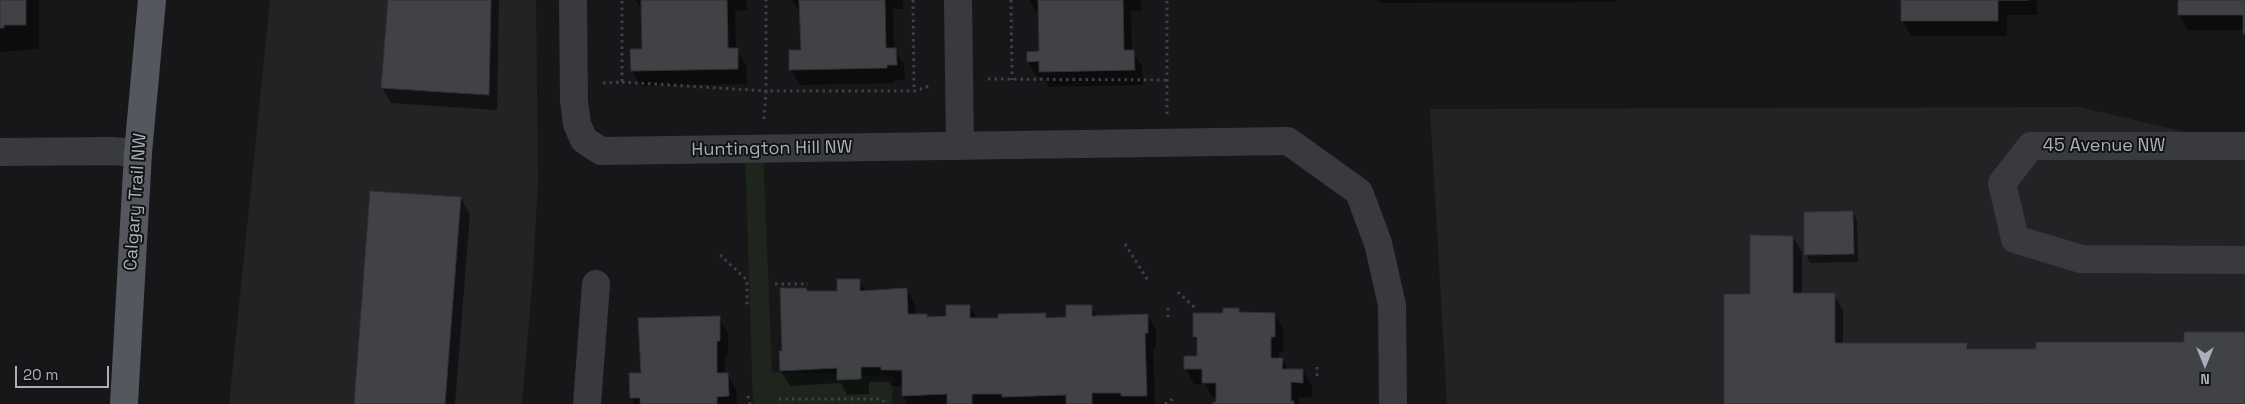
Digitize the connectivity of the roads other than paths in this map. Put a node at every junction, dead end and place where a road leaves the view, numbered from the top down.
1 (152, 0) edge
2 (573, 0) edge
3 (958, 0) edge
4 (960, 146) junction
5 (2245, 146) edge
6 (0, 152) edge
7 (138, 154) junction
8 (2245, 260) edge
9 (596, 284) dead end
10 (124, 404) edge
11 (587, 404) edge
12 (1393, 404) edge

1 - 7 main road, Calgary Trail NW
2 - 4 street, Huntington Hill NW
3 - 4 street
4 - 12 street, Huntington Hill NW
5 - 8 street, 45 Avenue NW
6 - 7 street
7 - 10 main road, Calgary Trail NW
9 - 11 street

